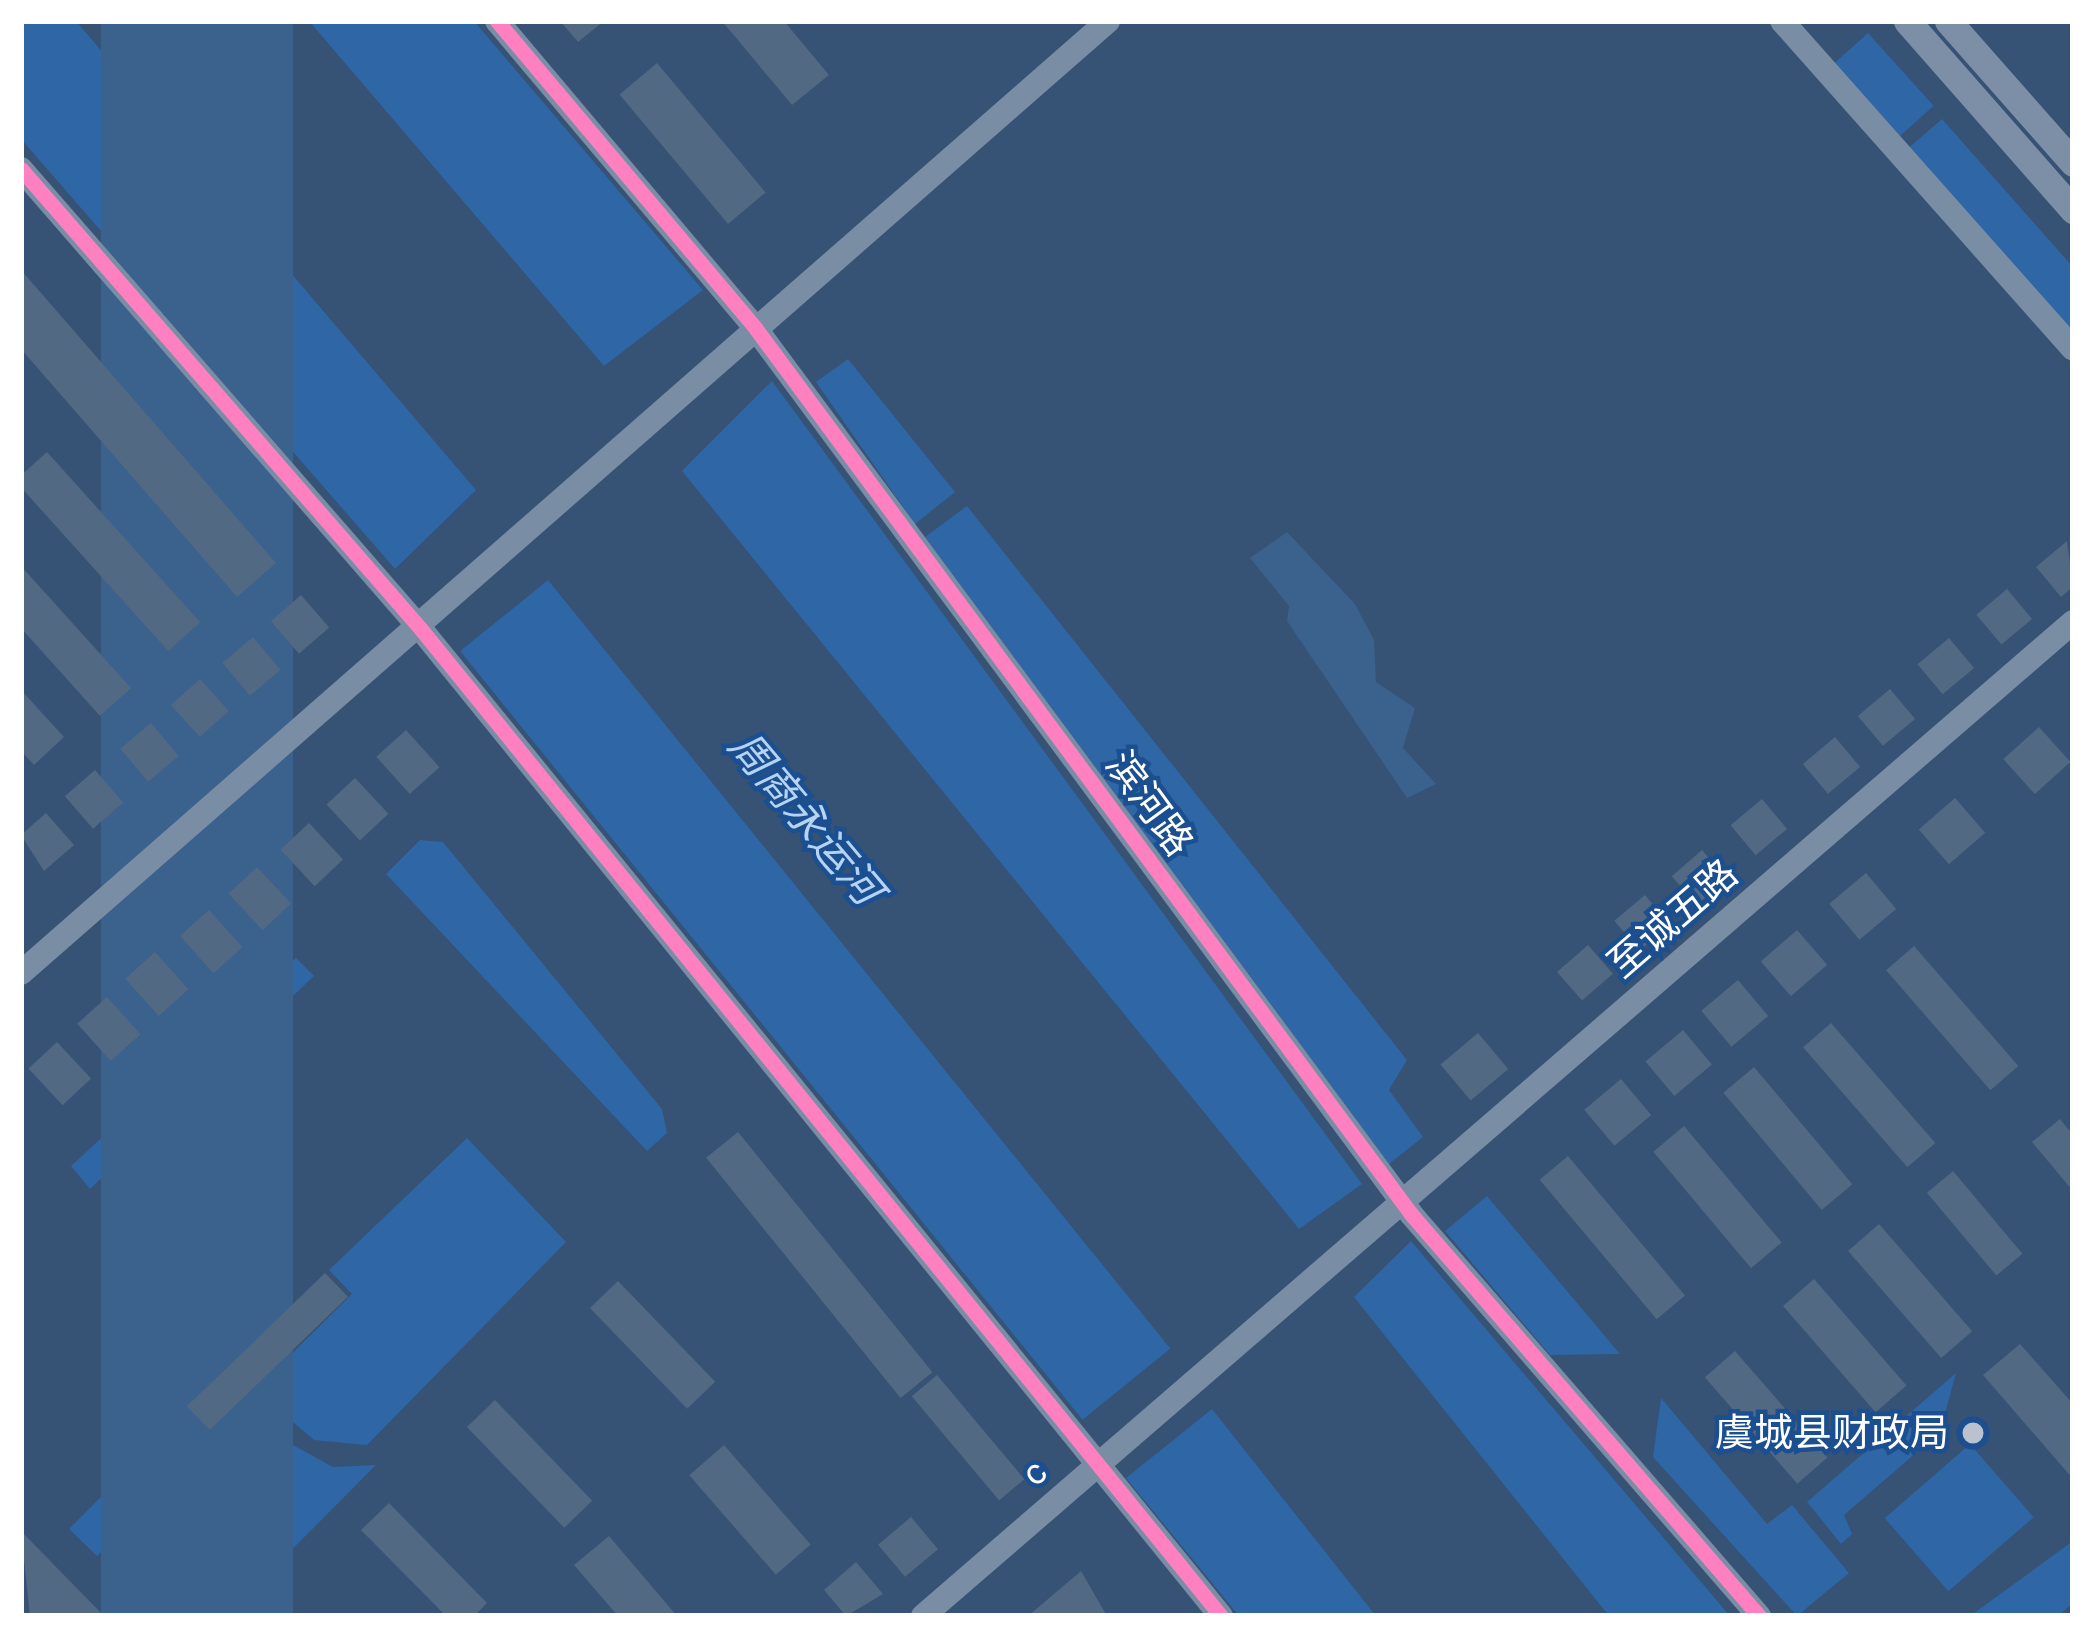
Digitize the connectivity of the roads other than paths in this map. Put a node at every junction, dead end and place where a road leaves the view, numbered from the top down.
1 (497, 21) edge
2 (1108, 21) edge
3 (1782, 21) edge
4 (1907, 21) edge
5 (1948, 21) edge
6 (2073, 164) edge
7 (21, 169) edge
8 (2073, 210) edge
9 (756, 329) junction
10 (2073, 349) edge
11 (2073, 622) edge
12 (420, 628) junction
13 (21, 973) edge
14 (1400, 1200) junction
15 (1321, 1271) joint
16 (1098, 1464) junction
17 (923, 1616) edge
18 (1221, 1616) edge
19 (1759, 1616) edge

1 - 9 street, 滨河路
2 - 9 street
3 - 10 street
4 - 8 main road
5 - 6 main road
7 - 12 street
9 - 12 street
9 - 14 street, 滨河路
11 - 14 street, 至诚五路
12 - 13 street
12 - 16 street
14 - 15 street, 至诚五路
14 - 19 street, 滨河路
15 - 16 street, c
16 - 17 street, c
16 - 18 street

